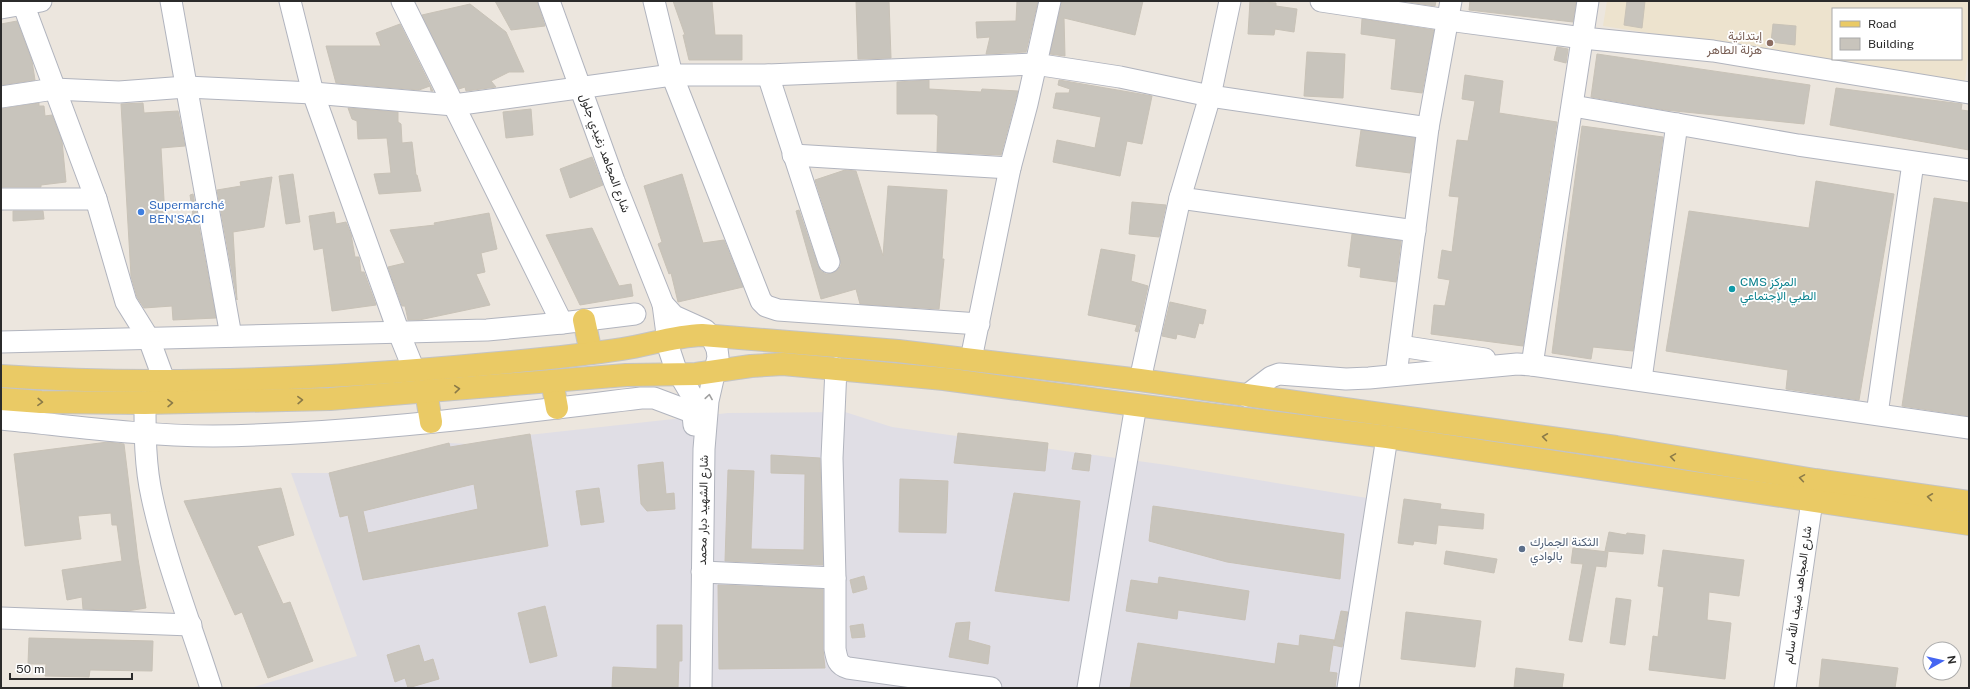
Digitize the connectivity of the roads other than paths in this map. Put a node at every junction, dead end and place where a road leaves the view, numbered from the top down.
1 (171, 1) edge
2 (290, 1) edge
3 (402, 1) edge
4 (549, 1) edge
5 (654, 1) edge
6 (1050, 1) edge
7 (1230, 1) edge
8 (1321, 1) edge
9 (1588, 1) edge
10 (29, 2) edge
11 (1, 8) edge
12 (1449, 11) edge
13 (1583, 38) junction
14 (1035, 64) junction
15 (768, 75) junction
16 (672, 76) junction
17 (186, 87) junction
18 (581, 88) junction
19 (54, 89) junction
20 (1969, 92) edge
21 (313, 93) junction
22 (1, 96) edge
23 (1210, 96) junction
24 (454, 106) junction
25 (1573, 106) junction
26 (1677, 124) junction
27 (1428, 128) junction
28 (793, 155) junction
29 (1913, 163) junction
30 (1010, 168) junction
31 (1969, 170) edge
32 (1180, 198) junction
33 (1, 199) edge
34 (96, 199) junction
35 (1415, 231) junction
36 (829, 262) dead end
37 (663, 304) junction
38 (635, 314) dead end
39 (584, 320) junction
40 (562, 323) junction
41 (978, 324) junction
42 (399, 333) junction
43 (231, 336) junction
44 (711, 336) junction
45 (149, 339) junction
46 (667, 339) junction
47 (1, 342) edge
48 (1400, 346) junction
49 (591, 353) junction
50 (971, 358) junction
51 (1525, 364) junction
52 (836, 368) junction
53 (414, 370) junction
54 (716, 372) junction
55 (680, 375) junction
56 (1396, 375) junction
57 (1, 376) edge
58 (1641, 379) junction
59 (164, 380) junction
60 (1140, 380) junction
61 (552, 381) junction
62 (426, 391) junction
63 (1246, 396) junction
64 (1, 399) edge
65 (145, 403) junction
66 (1136, 405) junction
67 (557, 408) junction
68 (694, 413) junction
69 (1877, 414) junction
70 (1, 419) edge
71 (431, 422) junction
72 (1969, 428) edge
73 (145, 434) junction
74 (1387, 437) junction
75 (698, 499) junction
76 (1812, 501) junction
77 (1969, 502) edge
78 (1969, 524) edge
79 (702, 572) junction
80 (836, 578) junction
81 (1, 618) edge
82 (191, 625) junction
83 (211, 688) edge
84 (692, 688) edge
85 (701, 688) edge
86 (991, 688) edge
87 (1088, 688) edge
88 (1348, 688) edge
89 (1785, 688) edge

1 - 17 street
2 - 21 street
3 - 24 street
4 - 18 street, شارع المجاهد زغيدي جلول
5 - 16 street
6 - 14 street
7 - 23 street
8 - 12 street
9 - 13 street
10 - 11 street
10 - 19 street
12 - 13 street
12 - 27 street
13 - 20 street
13 - 25 street
14 - 15 street
14 - 23 street
14 - 30 street
15 - 16 street
15 - 28 street
16 - 18 street
16 - 41 street
17 - 19 street
17 - 21 street
17 - 43 street
18 - 24 street
18 - 37 street, شارع المجاهد زغيدي جلول
19 - 22 street
19 - 34 street
21 - 24 street
21 - 42 street
23 - 27 street
23 - 32 street
24 - 40 street
25 - 26 street
25 - 51 street
26 - 29 street
26 - 58 street
27 - 35 street
28 - 30 street
28 - 36 street
29 - 31 street
29 - 69 street
30 - 41 street
32 - 35 street
32 - 60 street
33 - 34 street
34 - 45 street
35 - 48 street
37 - 44 street, شارع المجاهد زغيدي جلول
37 - 46 street, شارع المجاهد زغيدي جلول
38 - 39 street
39 - 40 street
39 - 49 main road
40 - 42 street
41 - 50 street
42 - 43 street
42 - 53 street
43 - 45 street
44 - 46 main road
44 - 50 main road
44 - 54 street, شارع الشهيد دبار محمد
45 - 47 street
45 - 59 street
46 - 49 main road
46 - 55 street, شارع الشهيد دبار محمد
48 - 51 street
48 - 56 street
49 - 53 main road
50 - 60 main road
51 - 56 street
51 - 58 street
52 - 54 main road
52 - 66 main road
52 - 80 street
53 - 59 main road
54 - 55 main road
75 -> 54 street, شارع الشهيد دبار محمد
55 - 61 main road
55 - 68 street, شارع الشهيد دبار محمد
56 - 63 street
57 - 59 main road
58 - 69 street
60 - 63 main road
62 -> 61 main road
61 - 67 main road
65 -> 62 main road
62 - 71 main road
77 -> 63 main road
64 -> 65 main road
65 - 73 street
66 - 74 main road
66 - 87 street
67 - 68 street
67 - 71 street
68 - 75 street, شارع الشهيد دبار محمد
69 - 72 street
70 - 73 street
71 - 73 street
73 - 82 street
74 - 76 main road
74 - 88 street
75 - 79 street, شارع الشهيد دبار محمد
75 - 84 street, شارع الشهيد دبار محمد
76 - 78 main road
76 - 89 street, شارع المجاهد ضيف الله سالم
79 - 80 street
79 - 85 street, شارع الشهيد دبار محمد
80 - 86 street
81 - 82 street
82 - 83 street

